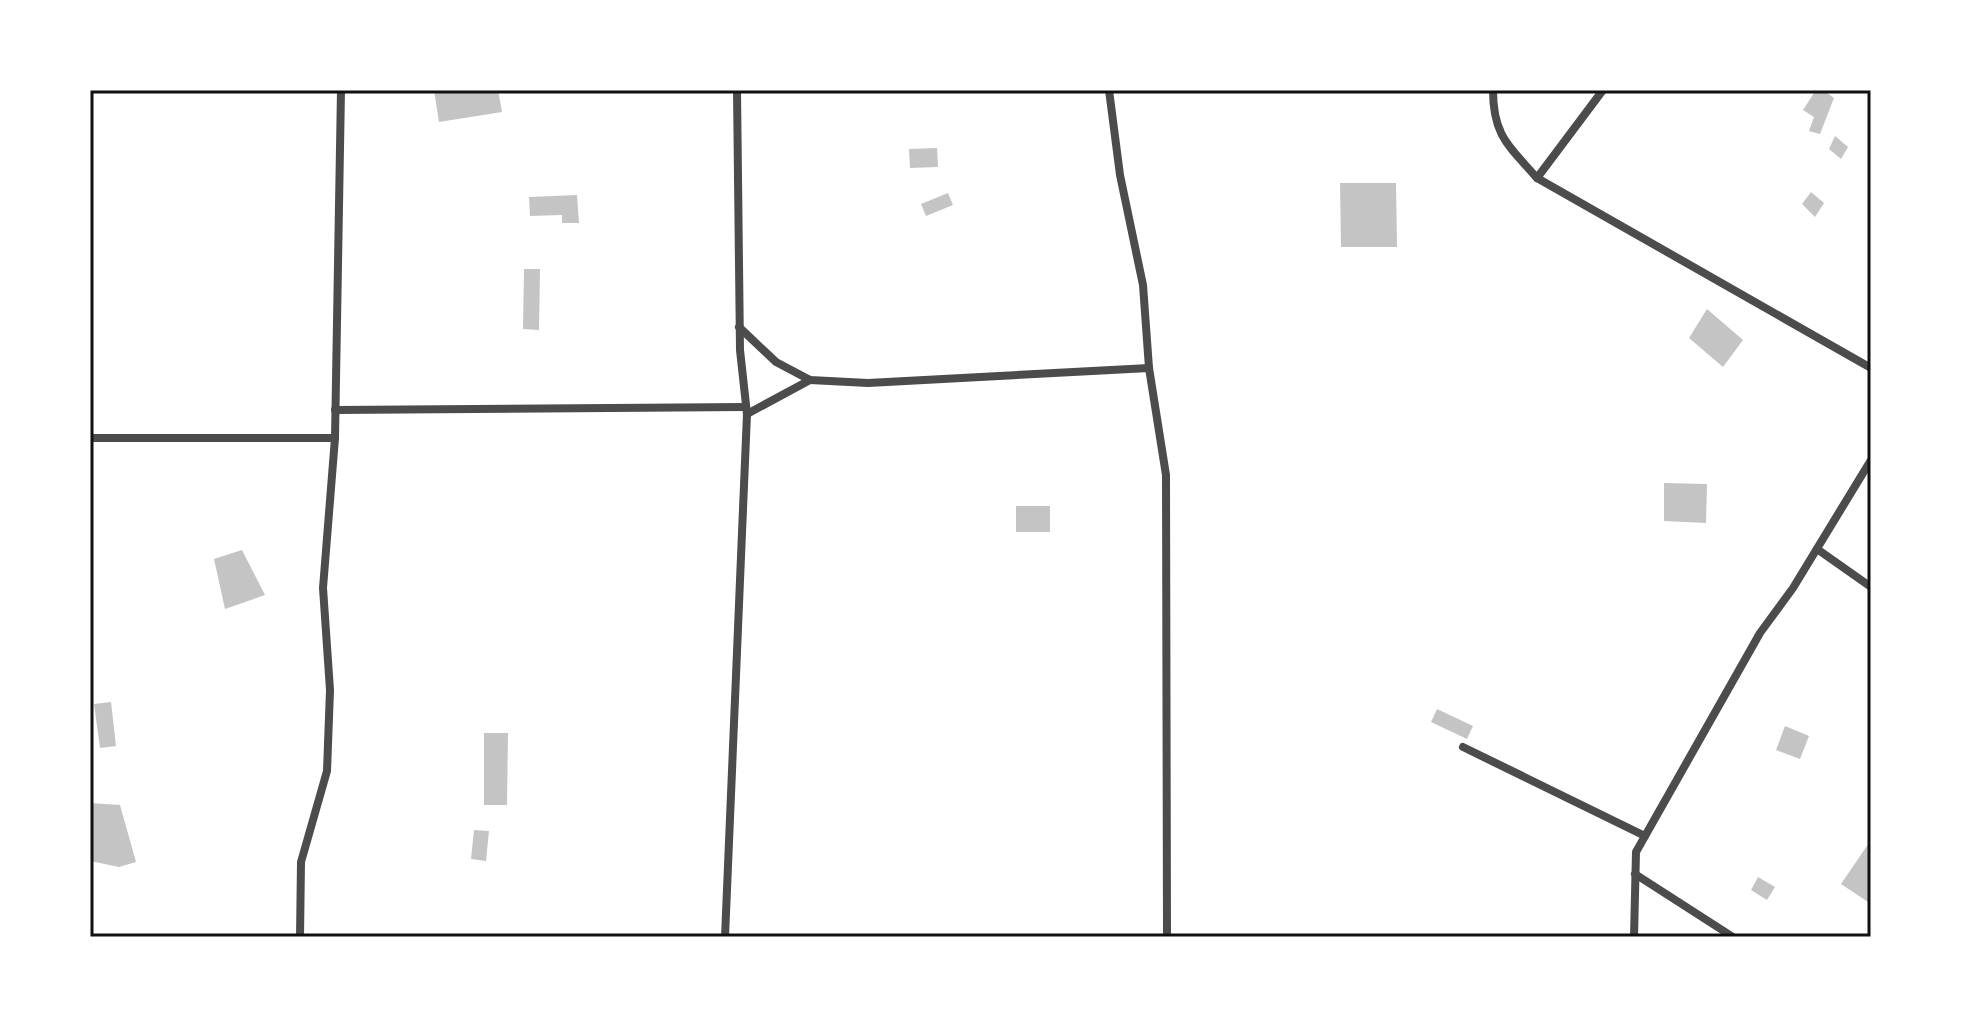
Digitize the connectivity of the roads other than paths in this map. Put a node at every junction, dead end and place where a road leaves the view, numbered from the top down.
1 (341, 90) edge
2 (737, 90) edge
3 (1109, 90) edge
4 (1493, 90) edge
5 (1603, 90) edge
6 (1537, 178) junction
7 (739, 327) junction
8 (1149, 368) junction
9 (1871, 368) edge
10 (810, 380) junction
11 (335, 410) junction
12 (746, 410) junction
13 (90, 438) edge
14 (335, 438) junction
15 (1871, 460) edge
16 (1817, 549) junction
17 (1871, 587) edge
18 (1463, 747) dead end
19 (1645, 836) junction
20 (1635, 874) junction
21 (300, 937) edge
22 (725, 937) edge
23 (1167, 937) edge
24 (1634, 937) edge
25 (1733, 937) edge

1 - 11 street
2 - 7 street
3 - 8 street
4 - 6 street
5 - 6 street
6 - 9 street
7 - 10 street
7 - 12 street
8 - 10 street
8 - 23 street
10 - 12 street
11 - 12 street
11 - 14 street
12 - 22 street
13 - 14 street
14 - 21 street
15 - 16 street
16 - 17 street
16 - 19 street
18 - 19 street
19 - 20 street
20 - 24 street
20 - 25 street

